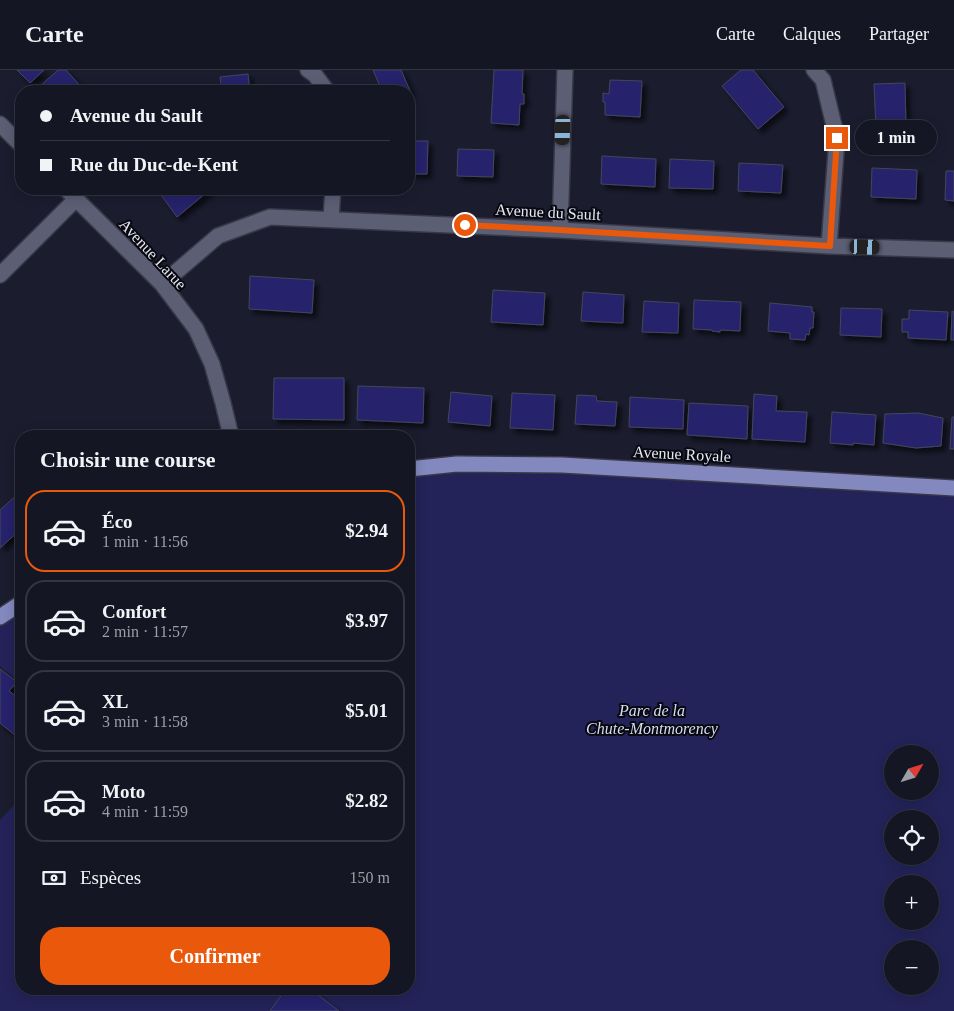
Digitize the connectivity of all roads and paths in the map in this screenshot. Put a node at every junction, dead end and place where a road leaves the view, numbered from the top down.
1 (308, 70) edge
2 (565, 70) edge
3 (814, 70) edge
4 (322, 85) edge
5 (0, 124) edge
6 (15, 139) edge
7 (70, 195) edge
8 (72, 195) edge
9 (333, 195) edge
10 (332, 219) junction
11 (560, 230) junction
12 (830, 246) junction
13 (954, 250) edge
14 (0, 275) edge
15 (162, 284) junction
16 (230, 430) edge
17 (415, 468) edge
18 (954, 488) edge
19 (15, 607) edge
20 (0, 617) edge

1 - 4 street
2 - 11 street
3 - 12 street
5 - 6 street
7 - 14 street
8 - 15 street, Avenue Larue
9 - 10 street
10 - 11 street, Avenue du Sault
10 - 15 street, Avenue du Sault
11 - 12 street, Avenue du Sault
12 - 13 street, Avenue du Sault
15 - 16 street, Avenue Larue
17 - 18 main road, Avenue Royale
19 - 20 main road

